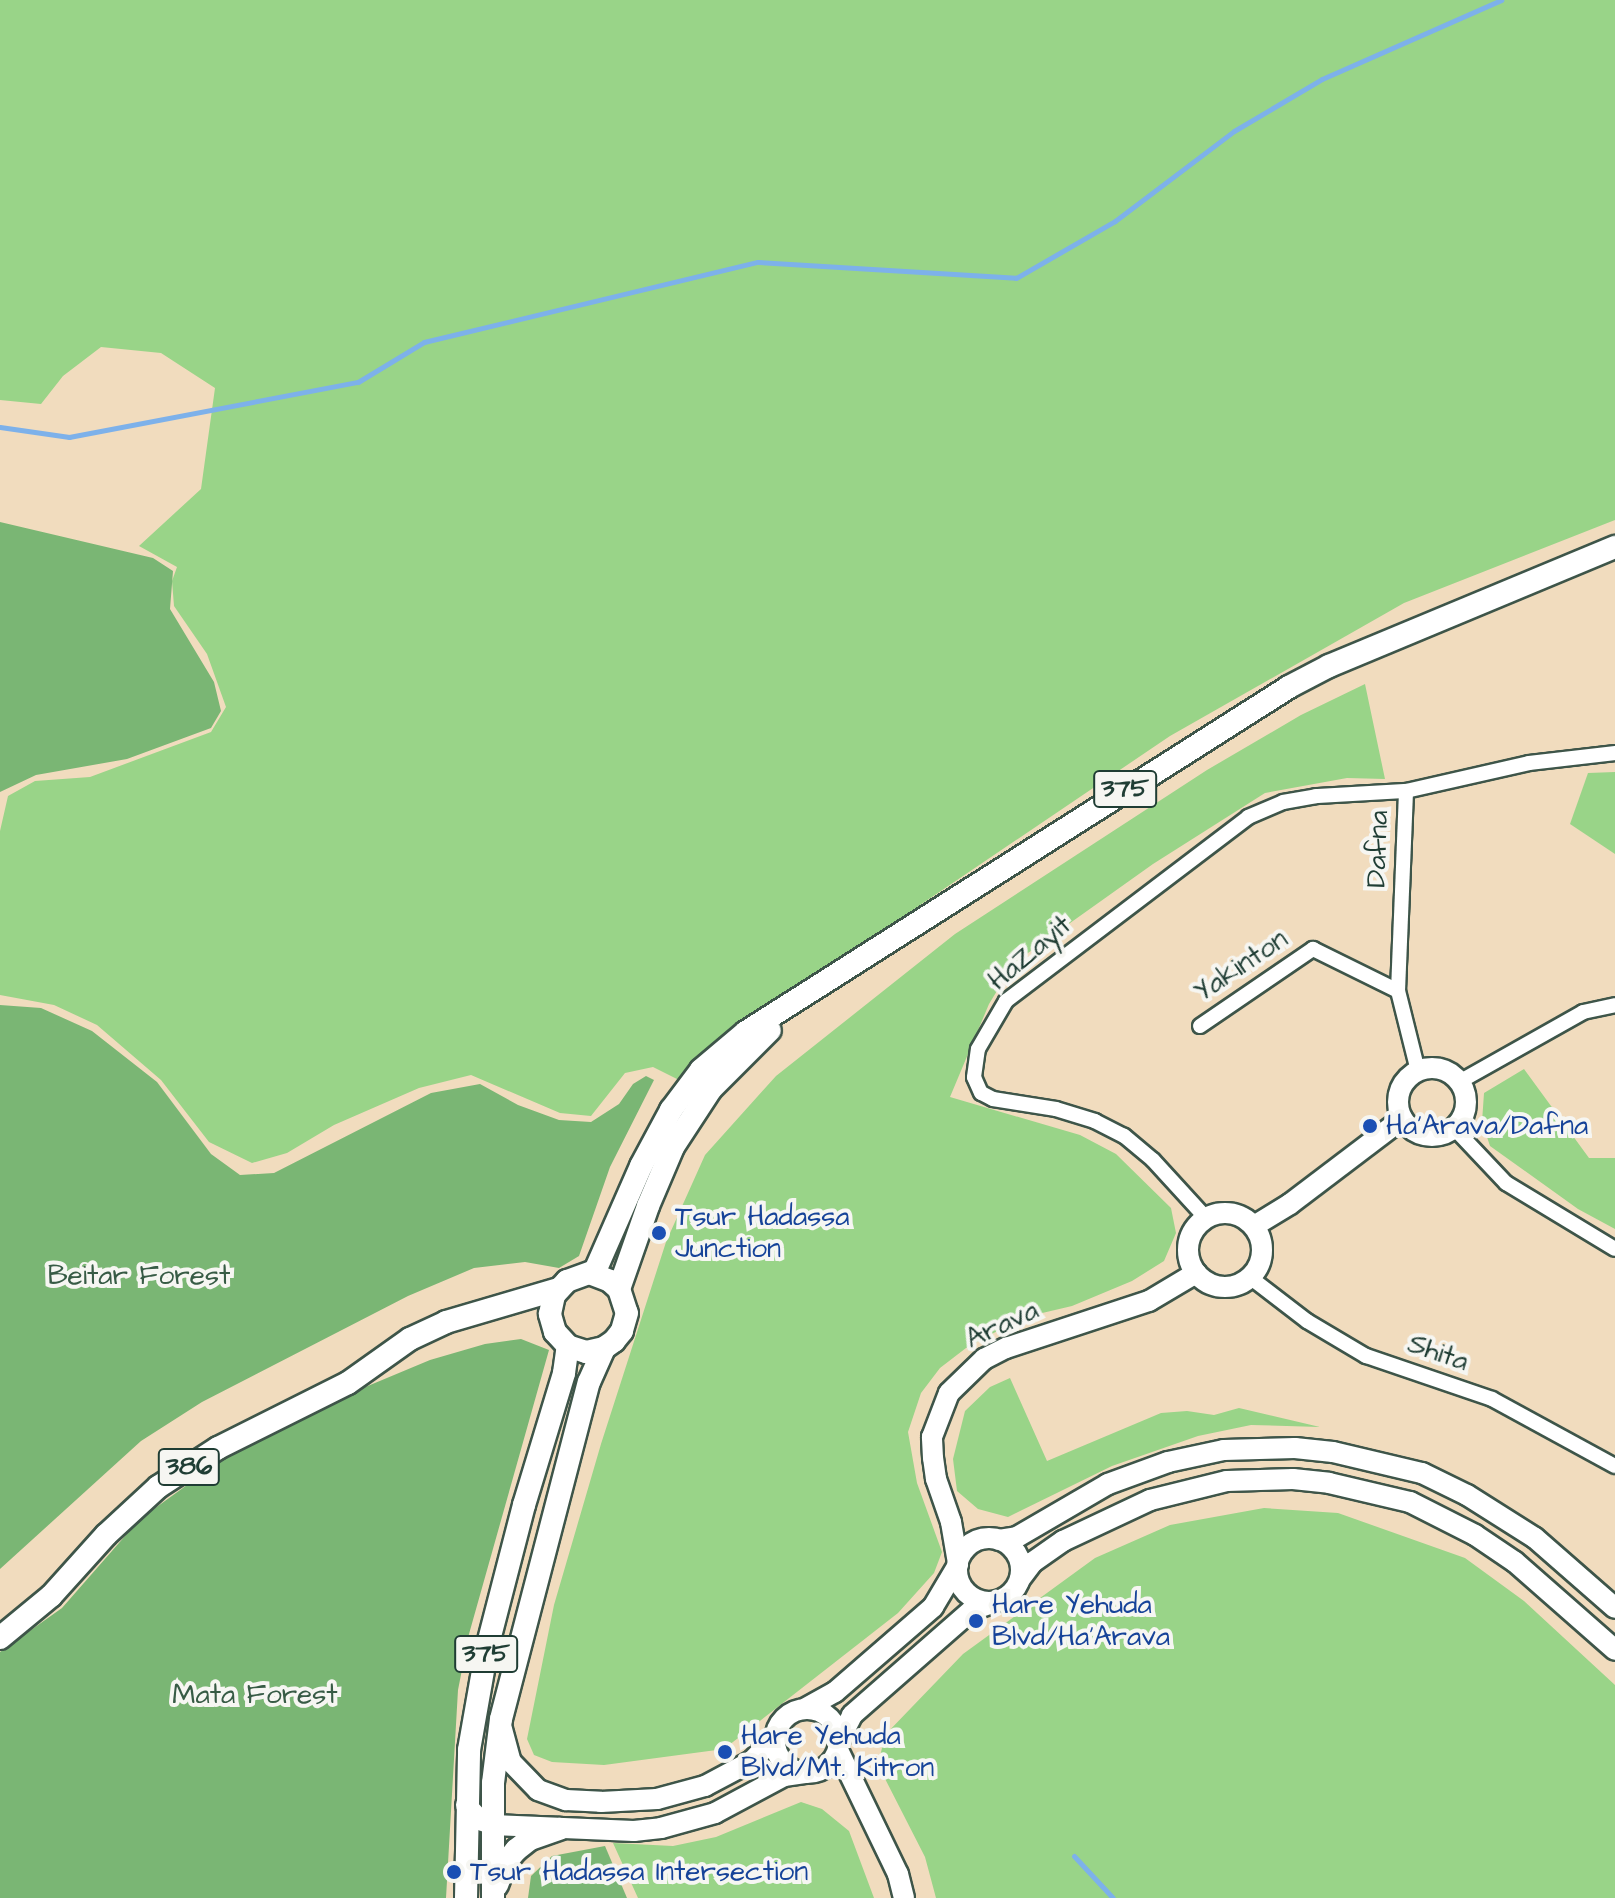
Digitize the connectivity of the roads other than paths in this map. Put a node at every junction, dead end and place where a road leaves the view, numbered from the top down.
1 (1615, 547) edge
2 (1615, 753) edge
3 (1406, 791) junction
4 (882, 943) junction
5 (1398, 991) junction
6 (1615, 1005) edge
7 (1200, 1026) dead end
8 (1418, 1071) junction
9 (1459, 1082) junction
10 (1402, 1119) junction
11 (1454, 1128) junction
12 (1206, 1218) junction
13 (1254, 1226) junction
14 (1615, 1249) edge
15 (1196, 1273) junction
16 (592, 1274) junction
17 (1251, 1278) junction
18 (558, 1289) junction
19 (619, 1289) junction
20 (551, 1324) junction
21 (410, 1339) junction
22 (568, 1346) junction
23 (604, 1348) junction
24 (1615, 1466) edge
25 (946, 1507) junction
26 (993, 1539) junction
27 (958, 1564) junction
28 (1020, 1579) junction
29 (998, 1601) junction
30 (1615, 1608) edge
31 (0, 1638) edge
32 (1615, 1650) edge
33 (806, 1708) junction
34 (501, 1719) junction
35 (776, 1736) junction
36 (839, 1745) junction
37 (811, 1773) junction
38 (861, 1801) junction
39 (466, 1805) junction
40 (493, 1825) junction
41 (559, 1829) junction
42 (466, 1898) edge
43 (493, 1898) edge
44 (904, 1898) edge

1 - 4 main road, 375
2 - 3 street, Dafna
3 - 5 street, Dafna
3 - 12 street, HaZayit
4 - 16 main road, 375
4 - 19 main road, 375
5 - 7 street, Yakinton
5 - 8 street, Dafna
6 - 9 street
8 - 9 street
8 - 10 street
9 - 11 street
10 - 11 street
10 - 13 street
11 - 14 street
12 - 13 street
12 - 15 street
13 - 17 street
15 - 17 street
15 - 25 street, Arava
16 - 18 main road
16 - 19 main road
17 - 24 street, Shita
18 - 20 main road
18 - 21 main road, 386
19 - 23 main road, 375
20 - 21 main road, 386
20 - 22 main road
21 - 31 main road, 386
22 - 23 main road
22 - 39 main road, 375
23 - 34 main road, 375
25 - 26 street
25 - 27 street, Arava
26 - 27 street
26 - 28 street
26 - 30 street
27 - 29 street
27 - 33 street
28 - 29 street
28 - 32 street
29 - 36 street
33 - 35 street
33 - 36 street
34 - 35 street
34 - 40 main road, 375
35 - 37 street
36 - 37 street
36 - 38 street
37 - 38 street
37 - 41 street
38 - 44 street
39 - 40 street
39 - 42 main road, 375
40 - 41 street
40 - 43 main road, 375
41 - 43 main road

